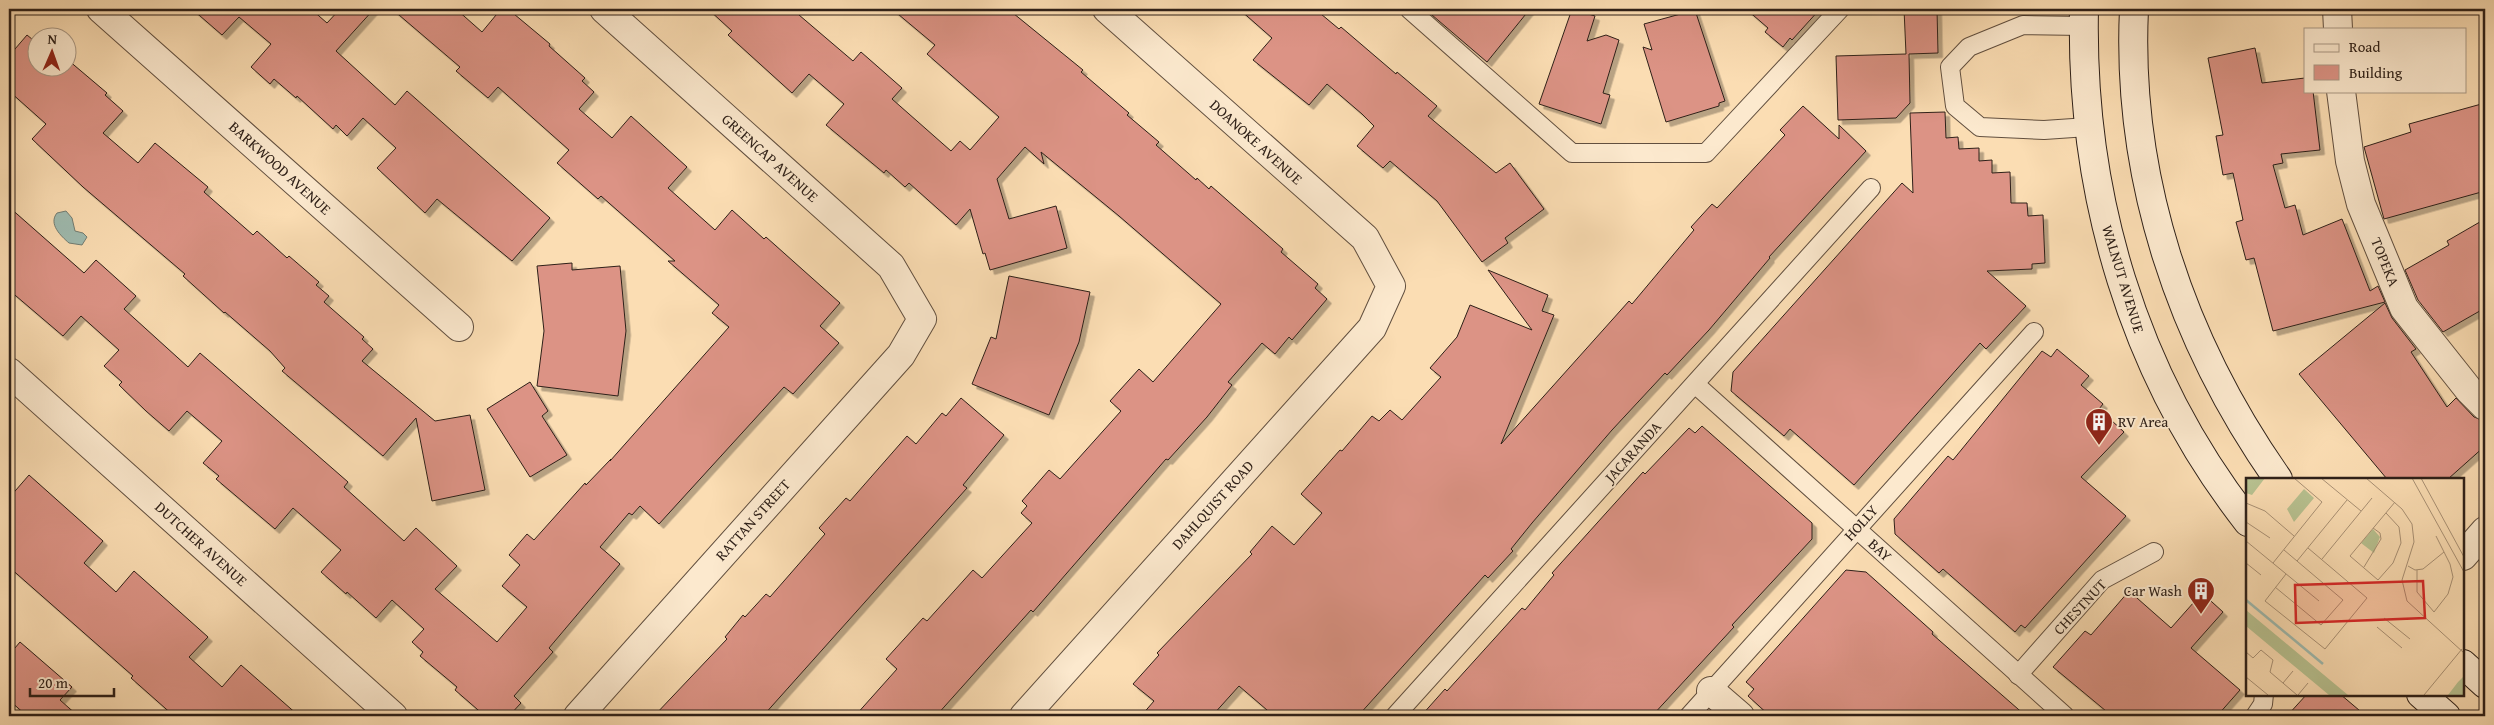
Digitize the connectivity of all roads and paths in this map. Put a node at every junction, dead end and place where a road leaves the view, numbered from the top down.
1 (101, 9) edge
2 (604, 9) edge
3 (1107, 9) edge
4 (1409, 9) edge
5 (1840, 9) edge
6 (2134, 9) edge
7 (2337, 9) edge
8 (2083, 17) edge
9 (2338, 28) edge
10 (2341, 92) edge
11 (2088, 127) junction
12 (1871, 188) dead end
13 (1392, 286) joint
14 (922, 319) joint
15 (459, 327) dead end
16 (2034, 332) dead end
17 (9, 372) edge
18 (1695, 384) junction
19 (2485, 406) edge
20 (2277, 478) edge
21 (2246, 519) edge
22 (1856, 528) junction
23 (2485, 531) edge
24 (2154, 552) dead end
25 (2464, 555) edge
26 (2464, 665) edge
27 (2018, 675) junction
28 (2485, 684) edge
29 (1711, 691) junction
30 (2264, 695) edge
31 (2422, 695) edge
32 (393, 716) edge
33 (578, 716) edge
34 (1024, 716) edge
35 (1395, 716) edge
36 (1689, 716) edge
37 (1740, 716) edge
38 (2066, 716) edge
39 (2255, 716) edge
40 (2446, 716) edge

1 - 15 street, BARKWOOD AVENUE
2 - 14 street, GREENCAP AVENUE
3 - 13 street, DOANOKE AVENUE
4 - 5 lane
6 - 20 street
7 - 9 street
8 - 11 street, WALNUT AVENUE
8 - 11 lane
10 - 19 street, TOPEKA
11 - 21 street, WALNUT AVENUE
12 - 18 lane, JACARANDA
13 - 34 street, DAHLQUIST ROAD
14 - 33 street, RATTAN STREET
16 - 22 lane, HOLLY
17 - 32 street, DUTCHER AVENUE
18 - 22 lane, BAY
18 - 35 lane, JACARANDA
22 - 27 lane, BAY
22 - 29 lane, HOLLY
23 - 25 street
24 - 27 lane, CHESTNUT
26 - 28 street
27 - 38 lane, BAY
29 - 36 lane, HOLLY
29 - 37 street
30 - 39 lane
31 - 40 street

